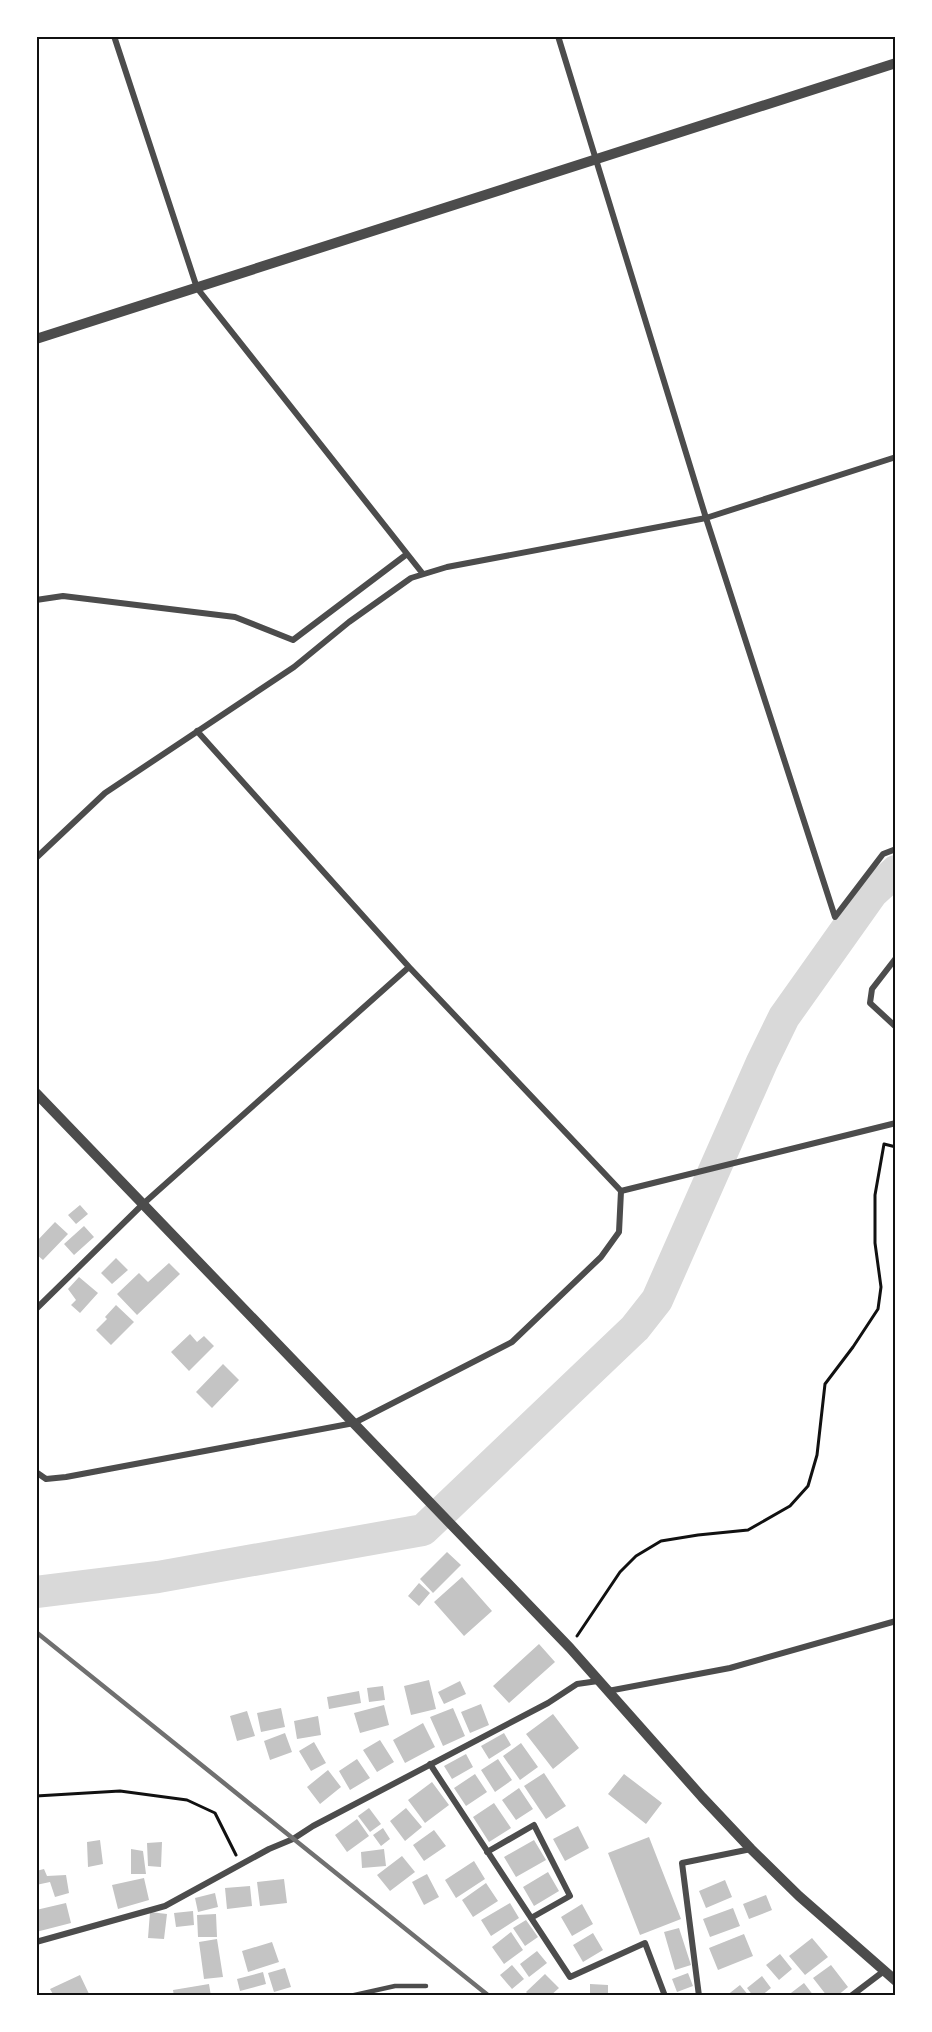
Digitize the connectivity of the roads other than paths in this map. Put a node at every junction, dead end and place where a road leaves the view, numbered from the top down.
1 (114, 36) edge
2 (558, 36) edge
3 (896, 63) edge
4 (595, 160) junction
5 (197, 288) junction
6 (36, 339) edge
7 (896, 457) edge
8 (706, 518) junction
9 (407, 554) junction
10 (423, 574) junction
11 (36, 600) edge
12 (196, 731) junction
13 (896, 849) edge
14 (36, 858) edge
15 (896, 958) edge
16 (409, 967) junction
17 (896, 1027) edge
18 (36, 1093) edge
19 (896, 1124) edge
20 (621, 1191) junction
21 (143, 1204) junction
22 (36, 1309) edge
23 (354, 1423) junction
24 (36, 1472) edge
25 (896, 1621) edge
26 (598, 1681) junction
27 (607, 1691) junction
28 (430, 1764) junction
29 (751, 1849) junction
30 (488, 1852) junction
31 (531, 1918) junction
32 (36, 1942) edge
33 (884, 1971) junction
34 (896, 1981) edge
35 (426, 1986) dead end
36 (350, 1996) edge
37 (665, 1996) edge
38 (699, 1996) edge
39 (851, 1996) edge

1 - 5 street
2 - 4 street
3 - 4 street
4 - 5 street
4 - 8 street
5 - 6 street
5 - 9 street
7 - 8 street
8 - 10 street
8 - 13 street
9 - 10 street
9 - 11 street
10 - 12 street
12 - 14 street
12 - 16 street
15 - 17 street
16 - 20 street
16 - 21 street
18 - 21 street
19 - 20 street
20 - 23 street
21 - 22 street
21 - 23 street
23 - 24 street
23 - 26 street
25 - 27 street
26 - 27 street
26 - 28 street
27 - 29 street
28 - 30 street
28 - 32 street
29 - 33 street
29 - 38 street
30 - 31 street
30 - 31 street
31 - 37 street
33 - 34 street
33 - 39 street
35 - 36 lane

